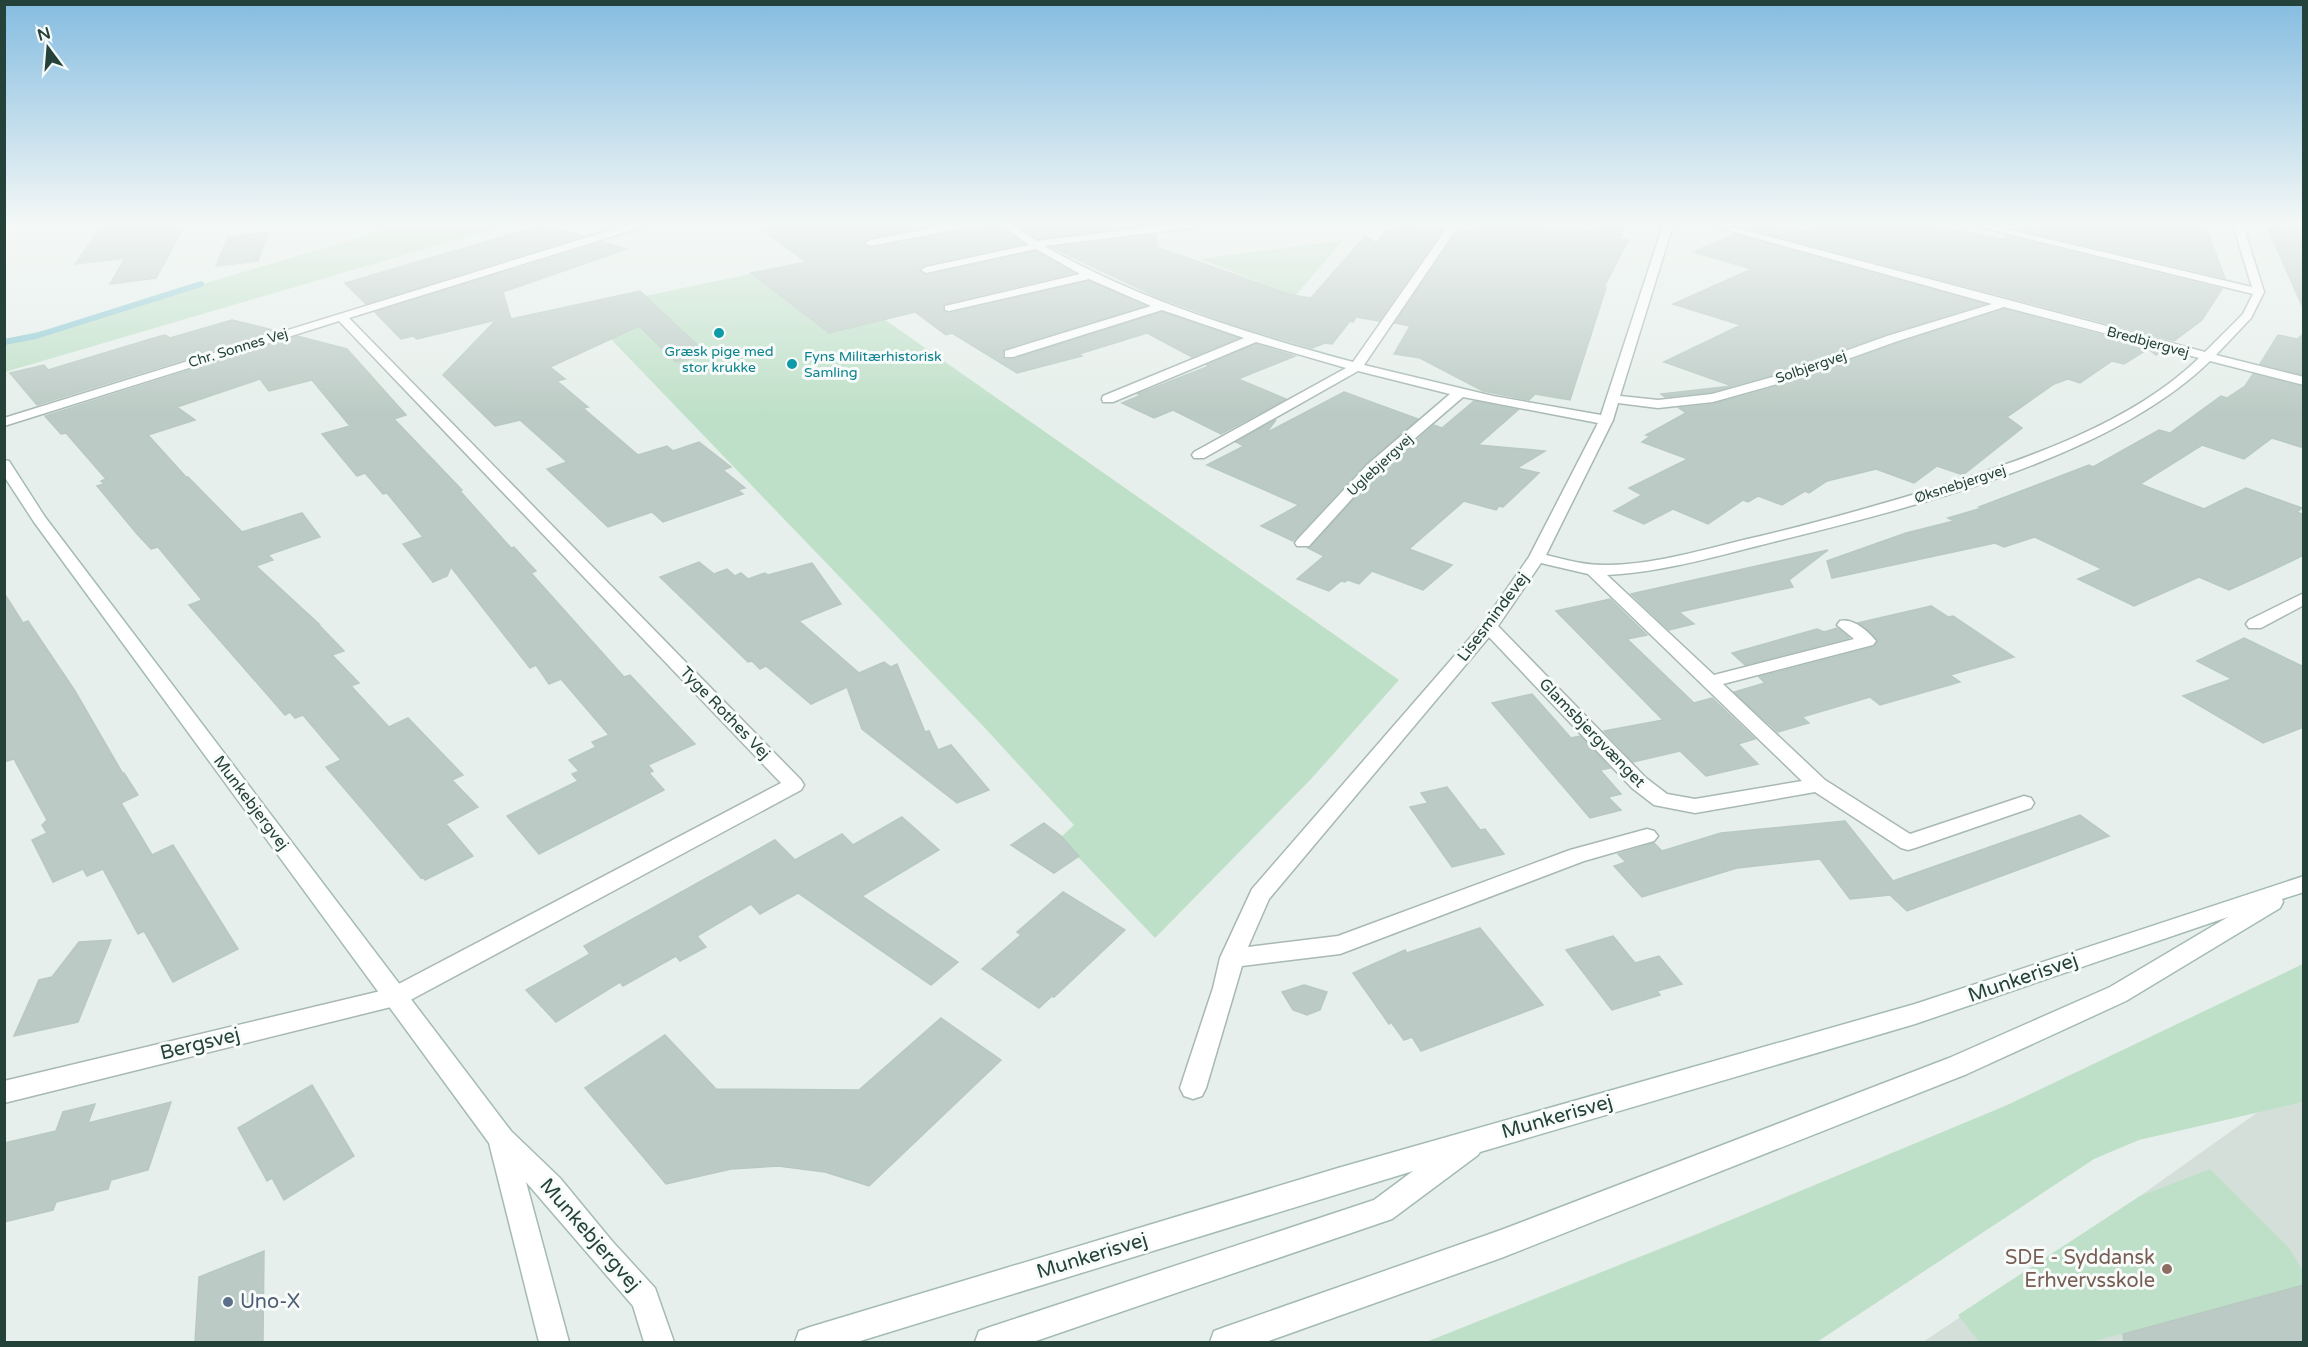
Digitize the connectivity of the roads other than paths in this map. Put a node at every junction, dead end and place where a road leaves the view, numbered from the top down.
1 (431, 288) edge
2 (1033, 288) edge
3 (1123, 288) edge
4 (1411, 288) edge
5 (1648, 288) edge
6 (1945, 288) edge
7 (2242, 288) edge
8 (2258, 288) edge
9 (2259, 292) junction
10 (2004, 304) junction
11 (1164, 306) junction
12 (949, 308) dead end
13 (340, 316) junction
14 (1254, 338) junction
15 (1009, 354) dead end
16 (2209, 358) junction
17 (1356, 367) junction
18 (2304, 381) edge
19 (1461, 392) junction
20 (1108, 399) dead end
21 (1613, 399) junction
22 (1606, 420) junction
23 (4, 422) edge
24 (1199, 455) dead end
25 (4, 464) edge
26 (1303, 543) dead end
27 (1536, 557) junction
28 (1593, 570) junction
29 (2304, 598) edge
30 (2255, 624) dead end
31 (1846, 625) dead end
32 (1489, 627) junction
33 (1710, 682) junction
34 (1818, 785) junction
35 (2024, 803) dead end
36 (1647, 836) dead end
37 (2303, 883) edge
38 (1232, 958) junction
39 (395, 997) junction
40 (1193, 1089) dead end
41 (4, 1092) edge
42 (502, 1139) junction
43 (1480, 1139) junction
44 (554, 1342) edge
45 (659, 1342) edge
46 (810, 1342) edge
47 (990, 1342) edge
48 (1225, 1342) edge

1 - 13 street, Chr. Sonnes Vej
2 - 12 street
3 - 11 street
4 - 17 street
5 - 21 street, Lisesmindevej
6 - 10 street, Bredbjergvej
7 - 9 street
8 - 9 street
9 - 16 street, Øksnebjergvej
10 - 16 street, Bredbjergvej
10 - 21 street, Solbjergvej
11 - 14 street
11 - 15 street
13 - 23 street, Chr. Sonnes Vej
13 - 39 street, Tyge Rothes Vej
14 - 17 street
14 - 20 street
16 - 18 street, Bredbjergvej
16 - 28 street, Øksnebjergvej
17 - 19 street
17 - 24 street
19 - 22 street
19 - 26 street, Uglebjergvej
21 - 22 street, Lisesmindevej
22 - 27 street, Lisesmindevej
25 - 39 street, Munkebjergvej
27 - 28 street, Øksnebjergvej
27 - 32 street, Lisesmindevej
28 - 33 street
29 - 30 street
31 - 33 street
32 - 34 street, Glamsbjergvænget
32 - 38 street, Lisesmindevej
33 - 34 street
34 - 35 street
36 - 38 street
37 - 43 street, Munkerisvej
37 - 48 street, Munkerisvej
38 - 40 street, Lisesmindevej
39 - 41 street, Bergsvej
39 - 42 street, Munkebjergvej
42 - 44 street, Munkebjergvej
42 - 45 street, Munkebjergvej
43 - 46 street, Munkerisvej
43 - 47 street

